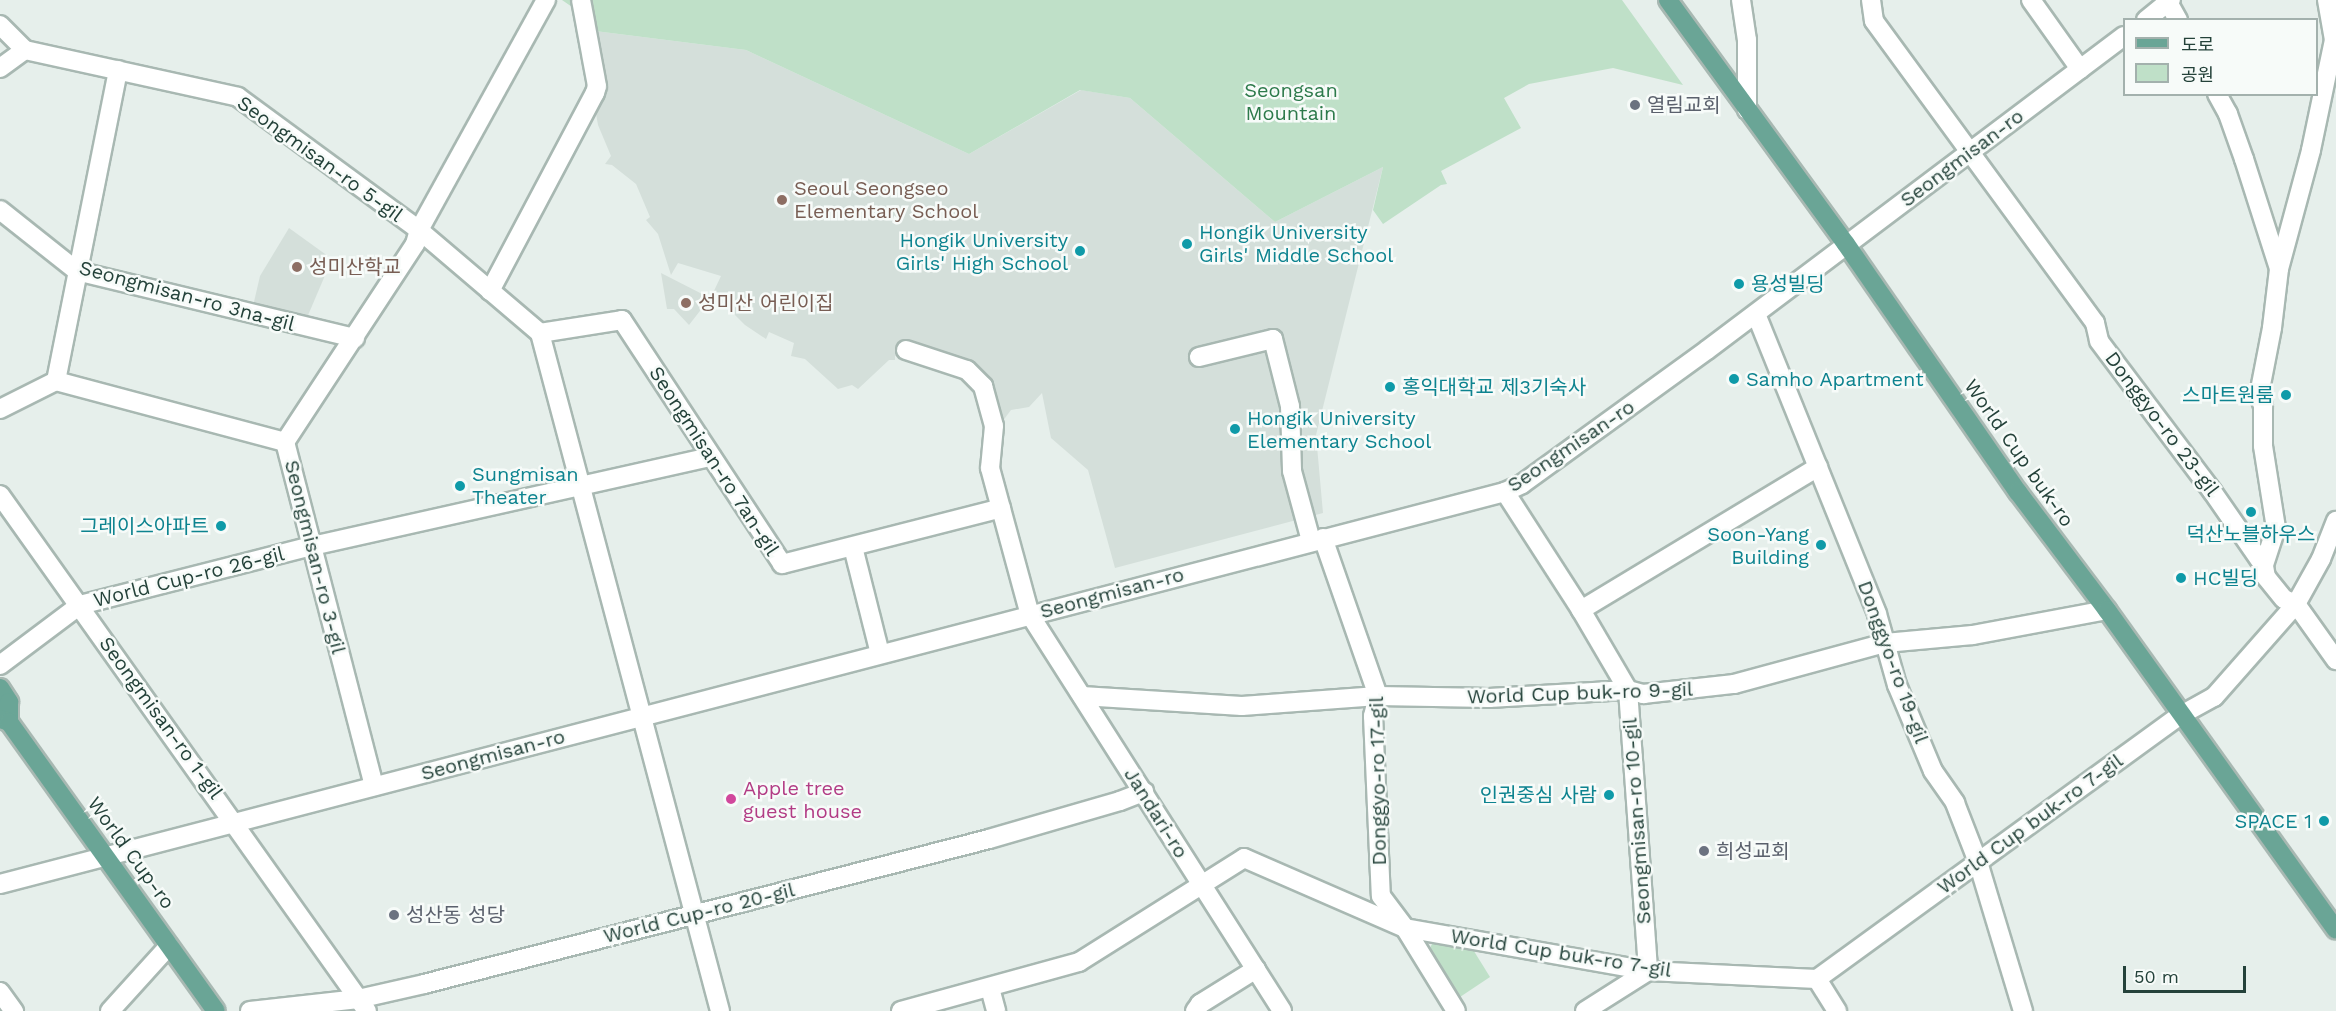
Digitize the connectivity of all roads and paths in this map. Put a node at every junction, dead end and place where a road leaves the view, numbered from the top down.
1 (546, 0) edge
2 (581, 0) edge
3 (1668, 0) edge
4 (1741, 0) edge
5 (1871, 0) edge
6 (2031, 0) edge
7 (2327, 0) edge
8 (2170, 1) edge
9 (2149, 18) edge
10 (2177, 18) edge
11 (0, 25) edge
12 (2123, 37) edge
13 (25, 50) junction
14 (0, 68) edge
15 (2080, 69) junction
16 (118, 70) junction
17 (2218, 96) edge
18 (1747, 110) junction
19 (1970, 152) junction
20 (0, 210) edge
21 (419, 231) junction
22 (1846, 244) junction
23 (2279, 269) junction
24 (77, 270) junction
25 (490, 291) junction
26 (1756, 314) junction
27 (540, 333) junction
28 (355, 338) junction
29 (906, 350) dead end
30 (1199, 357) dead end
31 (56, 381) junction
32 (0, 409) edge
33 (285, 442) junction
34 (711, 457) junction
35 (1818, 467) junction
36 (579, 486) junction
37 (1504, 492) junction
38 (0, 495) edge
39 (1001, 508) junction
40 (2336, 521) edge
41 (1317, 539) junction
42 (312, 546) junction
43 (853, 547) junction
44 (2264, 566) junction
45 (2296, 604) junction
46 (80, 605) junction
47 (1581, 610) junction
48 (2107, 610) junction
49 (1030, 615) junction
50 (1885, 643) junction
51 (880, 654) junction
52 (2336, 660) edge
53 (0, 665) edge
54 (0, 688) edge
55 (1628, 690) junction
56 (1082, 696) junction
57 (1378, 696) junction
58 (2181, 715) junction
59 (640, 716) junction
60 (4, 720) edge
61 (374, 786) junction
62 (1144, 792) junction
63 (237, 825) junction
64 (106, 857) junction
65 (1978, 862) junction
66 (0, 884) edge
67 (1201, 885) junction
68 (694, 914) junction
69 (1405, 928) junction
70 (2336, 930) edge
71 (170, 946) junction
72 (1256, 969) junction
73 (1648, 971) junction
74 (1817, 979) junction
75 (990, 988) junction
76 (0, 992) edge
77 (363, 1005) edge
78 (1832, 1009) edge
79 (14, 1011) edge
80 (110, 1011) edge
81 (216, 1011) edge
82 (250, 1011) edge
83 (720, 1011) edge
84 (901, 1011) edge
85 (996, 1011) edge
86 (1195, 1011) edge
87 (1282, 1011) edge
88 (1456, 1011) edge
89 (1585, 1011) edge
90 (2023, 1011) edge

1 - 21 street, Seongmisan-ro 3-gil
2 - 25 street
3 - 18 main road, World Cup buk-ro
4 - 18 street
5 - 19 street, Donggyo-ro 23-gil
6 - 15 street
7 - 23 street
8 - 9 street
8 - 10 street
11 - 13 street
12 - 15 street, Seongmisan-ro
13 - 14 street
13 - 16 street, Seongmisan-ro 5-gil
15 - 19 street, Seongmisan-ro
16 - 21 street, Seongmisan-ro 5-gil
16 - 24 street
17 - 23 street
18 - 22 main road, World Cup buk-ro
19 - 22 street, Seongmisan-ro
19 - 44 street, Donggyo-ro 23-gil
20 - 24 street, Seongmisan-ro 3na-gil
21 - 25 street, Seongmisan-ro 5-gil
21 - 28 street, Seongmisan-ro 3-gil
22 - 26 street, Seongmisan-ro
22 - 48 main road, World Cup buk-ro
23 - 44 street
24 - 28 street, Seongmisan-ro 3na-gil
24 - 31 street
25 - 27 street, Seongmisan-ro 5-gil
26 - 35 street, Donggyo-ro 19-gil
26 - 37 street, Seongmisan-ro
27 - 34 street, Seongmisan-ro 7an-gil
27 - 36 street
28 - 33 street, Seongmisan-ro 3-gil
29 - 39 street, Jandari-ro
30 - 41 street, Donggyo-ro 17-gil
31 - 32 street
31 - 33 street
33 - 42 street, Seongmisan-ro 3-gil
34 - 36 street, World Cup-ro 26-gil
34 - 43 street, Seongmisan-ro 7an-gil
35 - 47 street
35 - 50 street, Donggyo-ro 19-gil
36 - 42 street, World Cup-ro 26-gil
36 - 59 street
37 - 41 street, Seongmisan-ro
37 - 47 street, Seongmisan-ro 10-gil
38 - 46 street, Seongmisan-ro 1-gil
39 - 43 street, Seongmisan-ro 7an-gil
39 - 49 street, Jandari-ro
40 - 45 street, World Cup buk-ro 7-gil
41 - 49 street, Seongmisan-ro
41 - 57 street, Donggyo-ro 17-gil
42 - 46 street, World Cup-ro 26-gil
42 - 61 street, Seongmisan-ro 3-gil
43 - 51 street
44 - 45 street, Donggyo-ro 23-gil
45 - 52 street, Donggyo-ro 23-gil
45 - 58 street, World Cup buk-ro 7-gil
46 - 53 street, World Cup-ro 26-gil
46 - 63 street, Seongmisan-ro 1-gil
47 - 55 street, Seongmisan-ro 10-gil
48 - 50 street, World Cup buk-ro 9-gil
48 - 58 main road, World Cup buk-ro
49 - 51 street, Seongmisan-ro
49 - 56 street, Jandari-ro
50 - 55 street, World Cup buk-ro 9-gil
50 - 65 street, Donggyo-ro 19-gil
51 - 59 street, Seongmisan-ro
54 - 60 main road, World Cup-ro
55 - 57 street, World Cup buk-ro 9-gil
55 - 73 street, Seongmisan-ro 10-gil
56 - 57 street, World Cup buk-ro 9-gil
56 - 62 street, Jandari-ro
57 - 69 street, Donggyo-ro 17-gil
58 - 65 street, World Cup buk-ro 7-gil
58 - 70 main road, World Cup buk-ro
59 - 61 street, Seongmisan-ro
59 - 68 street
60 - 64 main road, World Cup-ro
61 - 63 street, Seongmisan-ro
62 - 67 street, Jandari-ro
62 - 68 street, World Cup-ro 20-gil
63 - 64 street, Seongmisan-ro
63 - 77 street, Seongmisan-ro 1-gil
64 - 66 street, Seongmisan-ro
64 - 71 main road, World Cup-ro
65 - 74 street, World Cup buk-ro 7-gil
65 - 90 street, Donggyo-ro 19-gil
67 - 69 street, World Cup buk-ro 7-gil
67 - 72 street, Jandari-ro
67 - 75 street
68 - 77 street, World Cup-ro 20-gil
68 - 83 street
69 - 73 street, World Cup buk-ro 7-gil
69 - 88 street, Donggyo-ro 17-gil
71 - 80 street
71 - 81 main road, World Cup-ro
72 - 86 street
72 - 87 street, Jandari-ro
73 - 74 street, World Cup buk-ro 7-gil
73 - 89 street
74 - 78 street
75 - 84 street
75 - 85 street
76 - 79 street
77 - 82 street, World Cup-ro 20-gil

